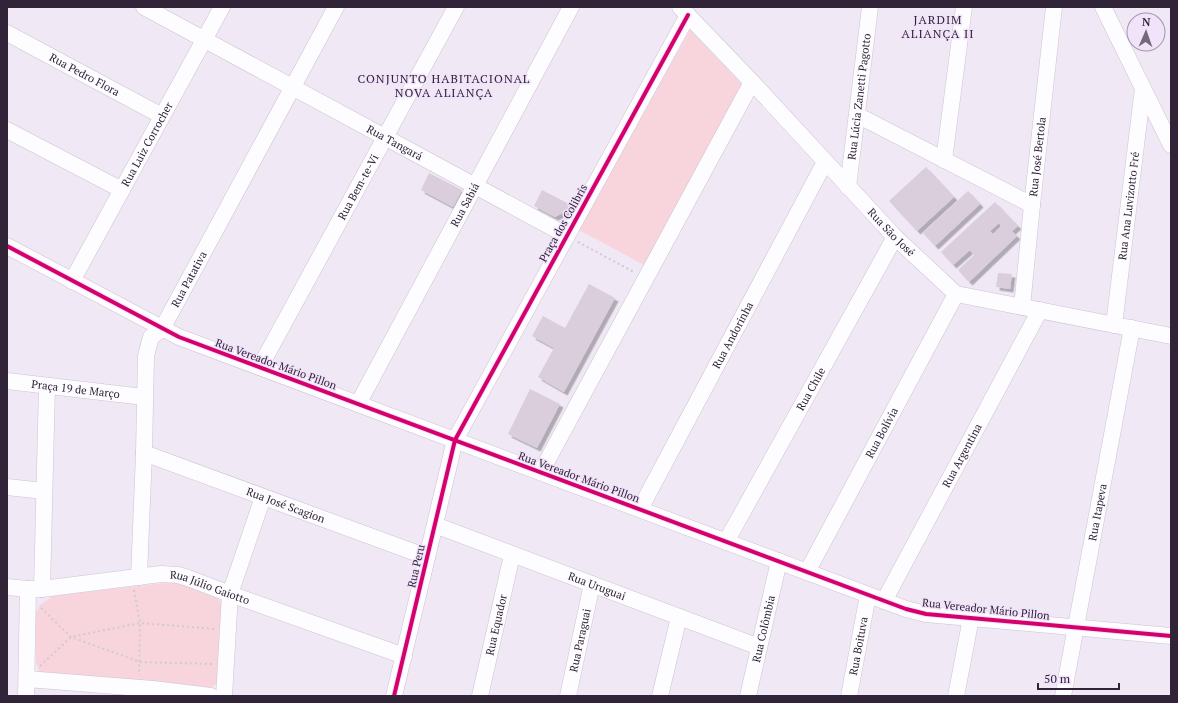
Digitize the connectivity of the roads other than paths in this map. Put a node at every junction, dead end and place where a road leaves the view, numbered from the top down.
1 (144, 7) edge
2 (222, 7) edge
3 (336, 7) edge
4 (456, 7) edge
5 (571, 7) edge
6 (870, 7) edge
7 (964, 7) edge
8 (1054, 7) edge
9 (1103, 7) edge
10 (684, 11) edge
11 (7, 33) edge
12 (204, 39) junction
13 (752, 82) junction
14 (293, 87) junction
15 (1143, 88) junction
16 (857, 115) junction
17 (162, 116) junction
18 (7, 130) edge
19 (386, 138) junction
20 (1171, 145) edge
21 (944, 160) junction
22 (825, 162) junction
23 (475, 186) junction
24 (848, 187) junction
25 (122, 190) junction
26 (1032, 204) junction
27 (566, 235) junction
28 (895, 237) junction
29 (7, 246) edge
30 (72, 281) junction
31 (956, 294) junction
32 (1022, 307) junction
33 (1040, 310) junction
34 (1114, 325) junction
35 (1132, 328) junction
36 (162, 329) junction
37 (1171, 336) edge
38 (260, 367) junction
39 (7, 381) edge
40 (47, 386) junction
41 (144, 397) junction
42 (358, 404) junction
43 (455, 440) junction
44 (144, 454) junction
45 (541, 472) junction
46 (7, 487) edge
47 (44, 491) junction
48 (263, 497) junction
49 (640, 509) junction
50 (435, 525) junction
51 (726, 542) junction
52 (512, 555) junction
53 (427, 557) junction
54 (778, 561) junction
55 (806, 572) junction
56 (135, 577) junction
57 (592, 584) junction
58 (7, 587) edge
59 (33, 591) junction
60 (230, 594) junction
61 (868, 595) junction
62 (884, 601) junction
63 (679, 617) junction
64 (971, 618) junction
65 (1076, 627) junction
66 (1171, 636) edge
67 (759, 647) junction
68 (404, 656) junction
69 (26, 679) junction
70 (26, 696) edge
71 (211, 696) edge
72 (224, 696) edge
73 (394, 696) edge
74 (480, 696) edge
75 (568, 696) edge
76 (660, 696) edge
77 (748, 696) edge
78 (849, 696) edge
79 (956, 696) edge
80 (1063, 696) edge

1 - 12 street, Rua Tangará
2 - 12 street, Rua Luiz Corrocher
3 - 14 street, Rua Patativa
4 - 19 street, Rua Bem-te-Vi
5 - 23 street, Rua Sabiá
6 - 16 street, Rua Lúcia Zanetti Pagotto
7 - 21 street
8 - 26 street, Rua José Bertola
9 - 15 street
10 - 13 street, Rua São José
10 - 27 street, Praça dos Colibris
11 - 17 street, Rua Pedro Flora
12 - 14 street, Rua Tangará
12 - 17 street, Rua Luiz Corrocher
13 - 22 street, Rua São José
13 - 45 street
14 - 19 street, Rua Tangará
14 - 36 street, Rua Patativa
15 - 20 street
15 - 34 street, Rua Ana Luvizotto Fré
16 - 21 street
16 - 24 street, Rua Lúcia Zanetti Pagotto
17 - 25 street, Rua Luiz Corrocher
18 - 25 street
19 - 23 street, Rua Tangará
19 - 38 street, Rua Bem-te-Vi
21 - 26 street
22 - 24 street, Rua São José
22 - 49 street, Rua Andorinha
23 - 27 street, Rua Tangará
23 - 42 street, Rua Sabiá
24 - 28 street, Rua São José
25 - 30 street, Rua Luiz Corrocher
26 - 32 street, Rua José Bertola
27 - 43 street, Praça dos Colibris
28 - 31 street, Rua São José
28 - 51 street, Rua Chile
29 - 30 street, Rua Vereador Mário Pillon
30 - 36 street, Rua Vereador Mário Pillon
31 - 32 street
31 - 55 street, Rua Bolívia
32 - 33 street
33 - 34 street
33 - 62 street, Rua Argentina
34 - 35 street
35 - 37 street
35 - 65 street, Rua Itapeva
36 - 38 street, Rua Vereador Mário Pillon
36 - 41 street, Rua Patativa
38 - 42 street, Rua Vereador Mário Pillon
39 - 40 street, Praça 19 de Março
40 - 41 street, Praça 19 de Março
40 - 47 street
41 - 44 street, Rua Patativa
42 - 43 street, Rua Vereador Mário Pillon
43 - 45 street, Rua Vereador Mário Pillon
43 - 50 street, Rua Peru
44 - 48 street, Rua José Scagion
44 - 56 street, Rua Patativa
45 - 49 street, Rua Vereador Mário Pillon
46 - 47 street
47 - 59 street
48 - 53 street, Rua José Scagion
48 - 60 street
49 - 51 street, Rua Vereador Mário Pillon
50 - 52 street, Rua Uruguai
50 - 53 street, Rua Peru
51 - 54 street, Rua Vereador Mário Pillon
52 - 57 street, Rua Uruguai
52 - 74 street, Rua Equador
53 - 68 street, Rua Peru
54 - 55 street, Rua Vereador Mário Pillon
54 - 67 street, Rua Colômbia
55 - 61 street, Rua Vereador Mário Pillon
56 - 59 street, Rua Júlio Gaiotto
56 - 60 street, Rua Júlio Gaiotto
57 - 63 street, Rua Uruguai
57 - 75 street, Rua Paraguai
58 - 59 street, Rua Júlio Gaiotto
59 - 69 street
60 - 68 street, Rua Júlio Gaiotto
60 - 72 street
61 - 62 street, Rua Vereador Mário Pillon
61 - 78 street, Rua Boituva
62 - 64 street, Rua Vereador Mário Pillon
63 - 67 street, Rua Uruguai
63 - 76 street
64 - 65 street, Rua Vereador Mário Pillon
64 - 79 street
65 - 66 street, Rua Vereador Mário Pillon
65 - 80 street, Rua Itapeva
67 - 77 street, Rua Colômbia
68 - 73 street, Rua Peru
69 - 70 street
69 - 71 street

